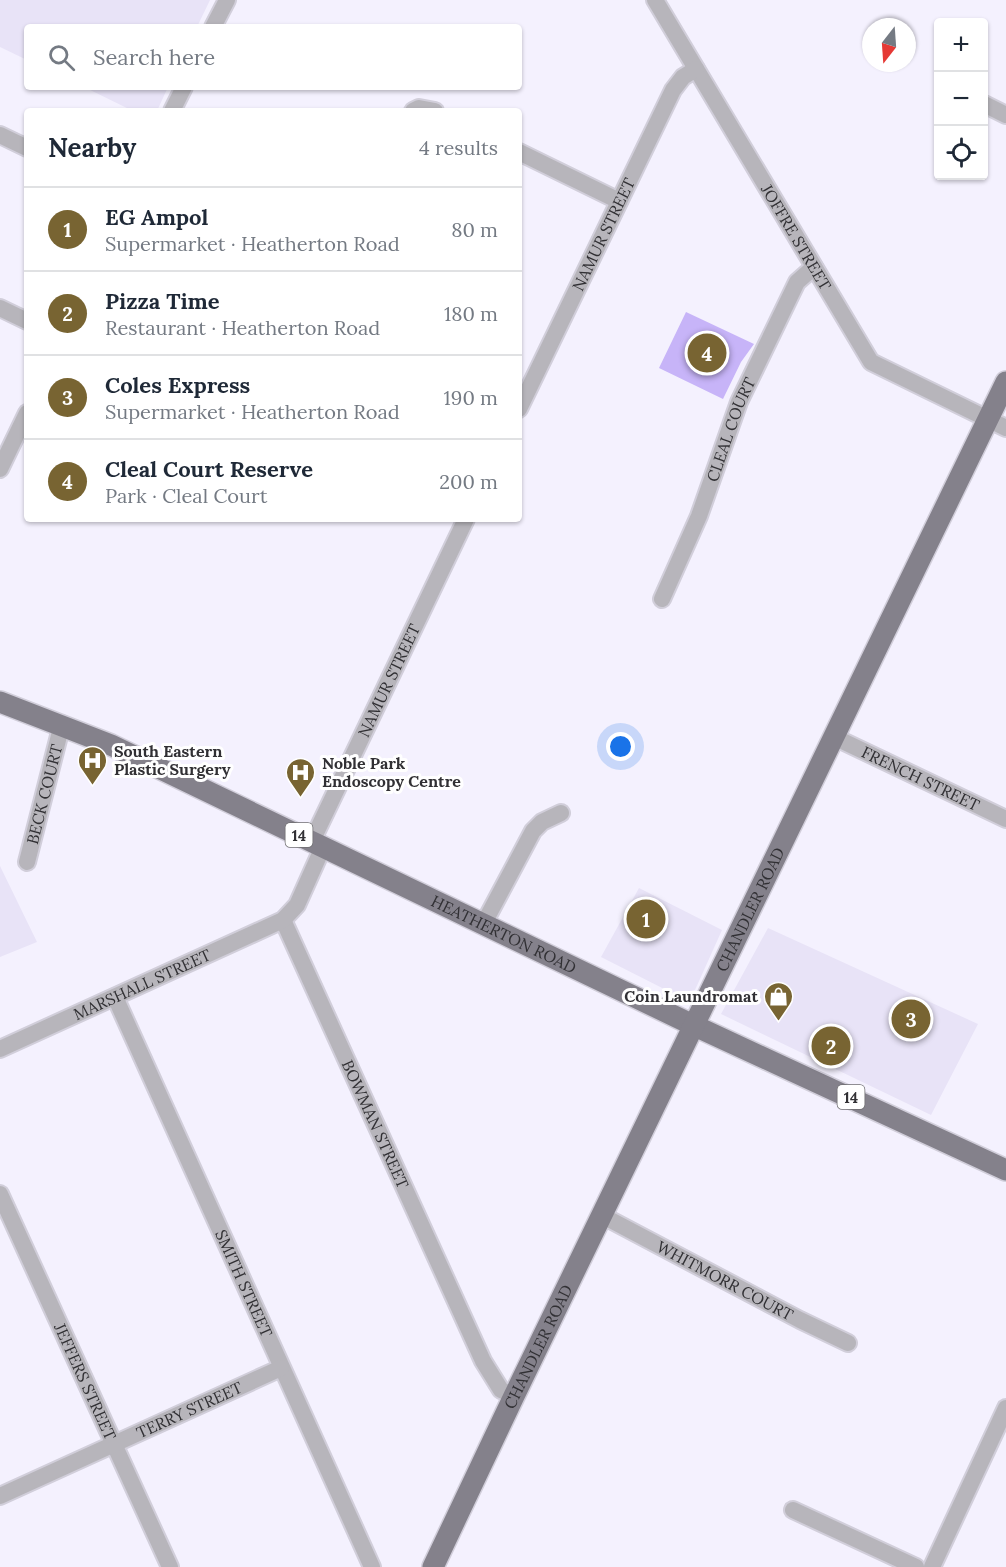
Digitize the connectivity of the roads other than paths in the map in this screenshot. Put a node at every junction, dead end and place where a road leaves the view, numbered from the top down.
1 (227, 0) edge
2 (655, 0) edge
3 (215, 24) edge
4 (696, 69) junction
5 (182, 90) edge
6 (988, 106) edge
7 (174, 108) edge
8 (1006, 115) edge
9 (0, 135) edge
10 (24, 147) edge
11 (522, 153) edge
12 (619, 201) junction
13 (814, 267) junction
14 (0, 308) edge
15 (24, 320) edge
16 (1006, 382) edge
17 (522, 403) edge
18 (24, 419) edge
19 (997, 423) edge
20 (0, 469) edge
21 (465, 522) edge
22 (662, 599) dead end
23 (0, 702) edge
24 (62, 724) junction
25 (834, 737) junction
26 (561, 813) dead end
27 (1006, 819) edge
28 (318, 844) junction
29 (27, 862) dead end
30 (283, 920) junction
31 (483, 925) junction
32 (115, 998) junction
33 (695, 1026) junction
34 (0, 1049) edge
35 (1006, 1170) edge
36 (0, 1194) edge
37 (603, 1216) junction
38 (848, 1343) dead end
39 (281, 1368) junction
40 (514, 1396) junction
41 (1006, 1408) edge
42 (114, 1444) junction
43 (0, 1496) edge
44 (793, 1510) dead end
45 (170, 1567) edge
46 (372, 1567) edge
47 (433, 1567) edge
48 (916, 1567) edge
49 (932, 1567) edge

1 - 3 street
2 - 4 street, JOFFRE STREET
4 - 12 street, NAMUR STREET
4 - 13 street, JOFFRE STREET
5 - 7 street
6 - 8 street
9 - 10 street
11 - 12 street
12 - 17 street, NAMUR STREET
13 - 19 street, JOFFRE STREET
13 - 22 street, CLEAL COURT
14 - 15 street
16 - 19 main road, CHANDLER ROAD
18 - 20 street
19 - 25 main road, CHANDLER ROAD
21 - 28 street, NAMUR STREET
23 - 24 main road, HEATHERTON ROAD / 14
24 - 28 main road, HEATHERTON ROAD / 14
24 - 29 street, BECK COURT
25 - 27 street, FRENCH STREET
25 - 33 main road, CHANDLER ROAD
26 - 31 street
28 - 30 street
28 - 31 main road, HEATHERTON ROAD / 14
30 - 32 street, MARSHALL STREET
30 - 40 street, BOWMAN STREET
31 - 33 main road, HEATHERTON ROAD / 14
32 - 34 street, MARSHALL STREET
32 - 39 street, SMITH STREET
33 - 35 main road, HEATHERTON ROAD / 14
33 - 37 main road, CHANDLER ROAD
36 - 42 street, JEFFERS STREET
37 - 38 street, WHITMORR COURT
37 - 40 main road, CHANDLER ROAD
39 - 42 street, TERRY STREET
39 - 46 street, SMITH STREET
40 - 47 main road, CHANDLER ROAD
41 - 49 street
42 - 43 street, TERRY STREET
42 - 45 street, JEFFERS STREET
44 - 48 street

